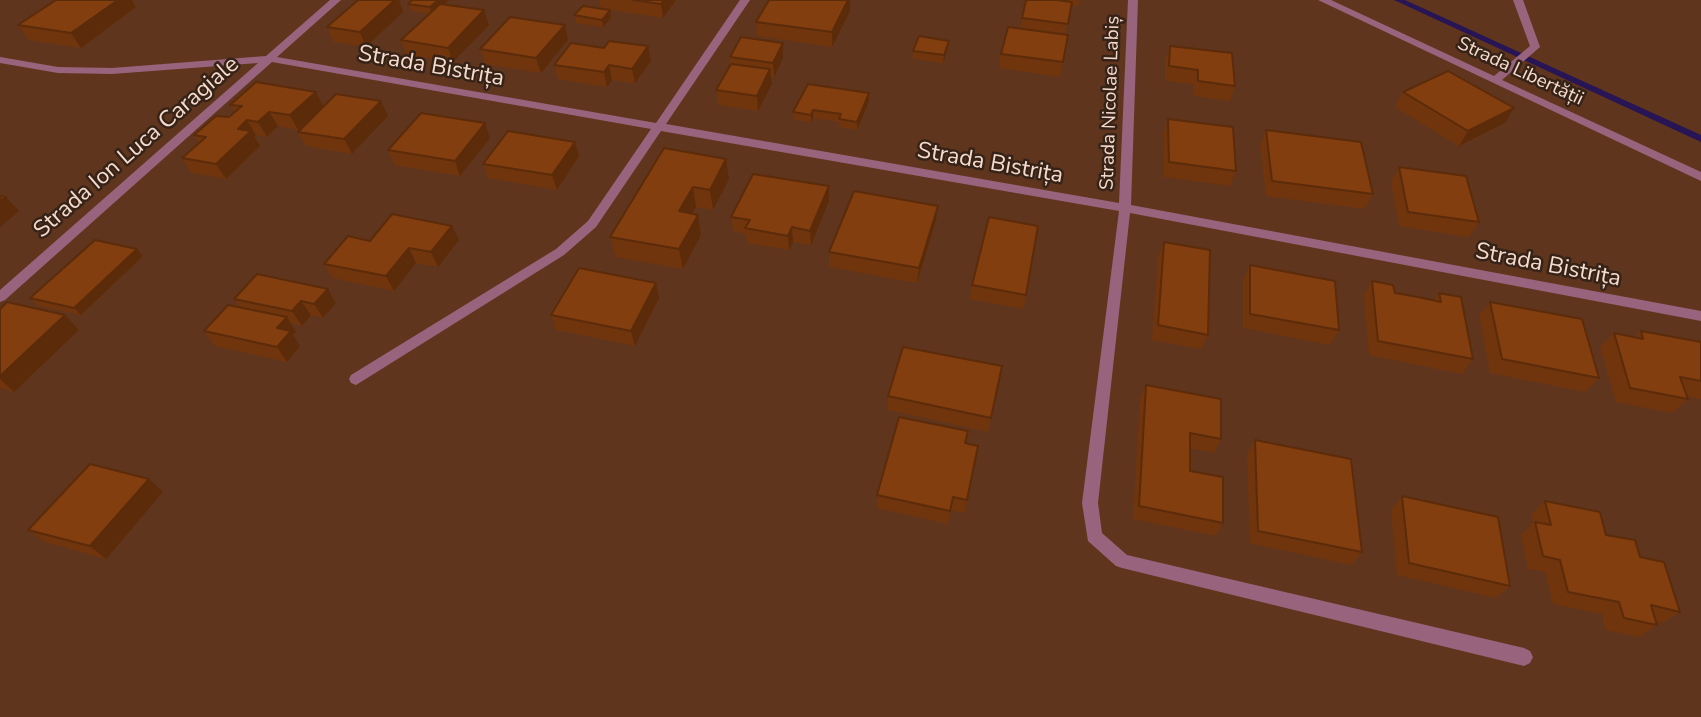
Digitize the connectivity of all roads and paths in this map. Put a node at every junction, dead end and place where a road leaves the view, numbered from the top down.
1 (336, 0) edge
2 (745, 0) edge
3 (1133, 0) edge
4 (1324, 0) edge
5 (1518, 0) edge
6 (270, 59) junction
7 (0, 60) edge
8 (1496, 80) junction
9 (657, 128) junction
10 (1701, 177) edge
11 (1125, 208) junction
12 (0, 297) edge
13 (1701, 316) edge
14 (356, 379) dead end
15 (1524, 657) dead end

1 - 6 street, Strada Ion Luca Caragiale
2 - 9 street
3 - 11 street, Strada Nicolae Labiș
4 - 8 street, Strada Libertății
5 - 8 street
6 - 7 street, Strada Ion Luca Caragiale
6 - 9 street, Strada Bistrița
6 - 12 street, Strada Ion Luca Caragiale
8 - 10 street, Strada Libertății
9 - 11 street, Strada Bistrița
9 - 14 street
11 - 13 street, Strada Bistrița
11 - 15 street, Strada Nicolae Labiș

